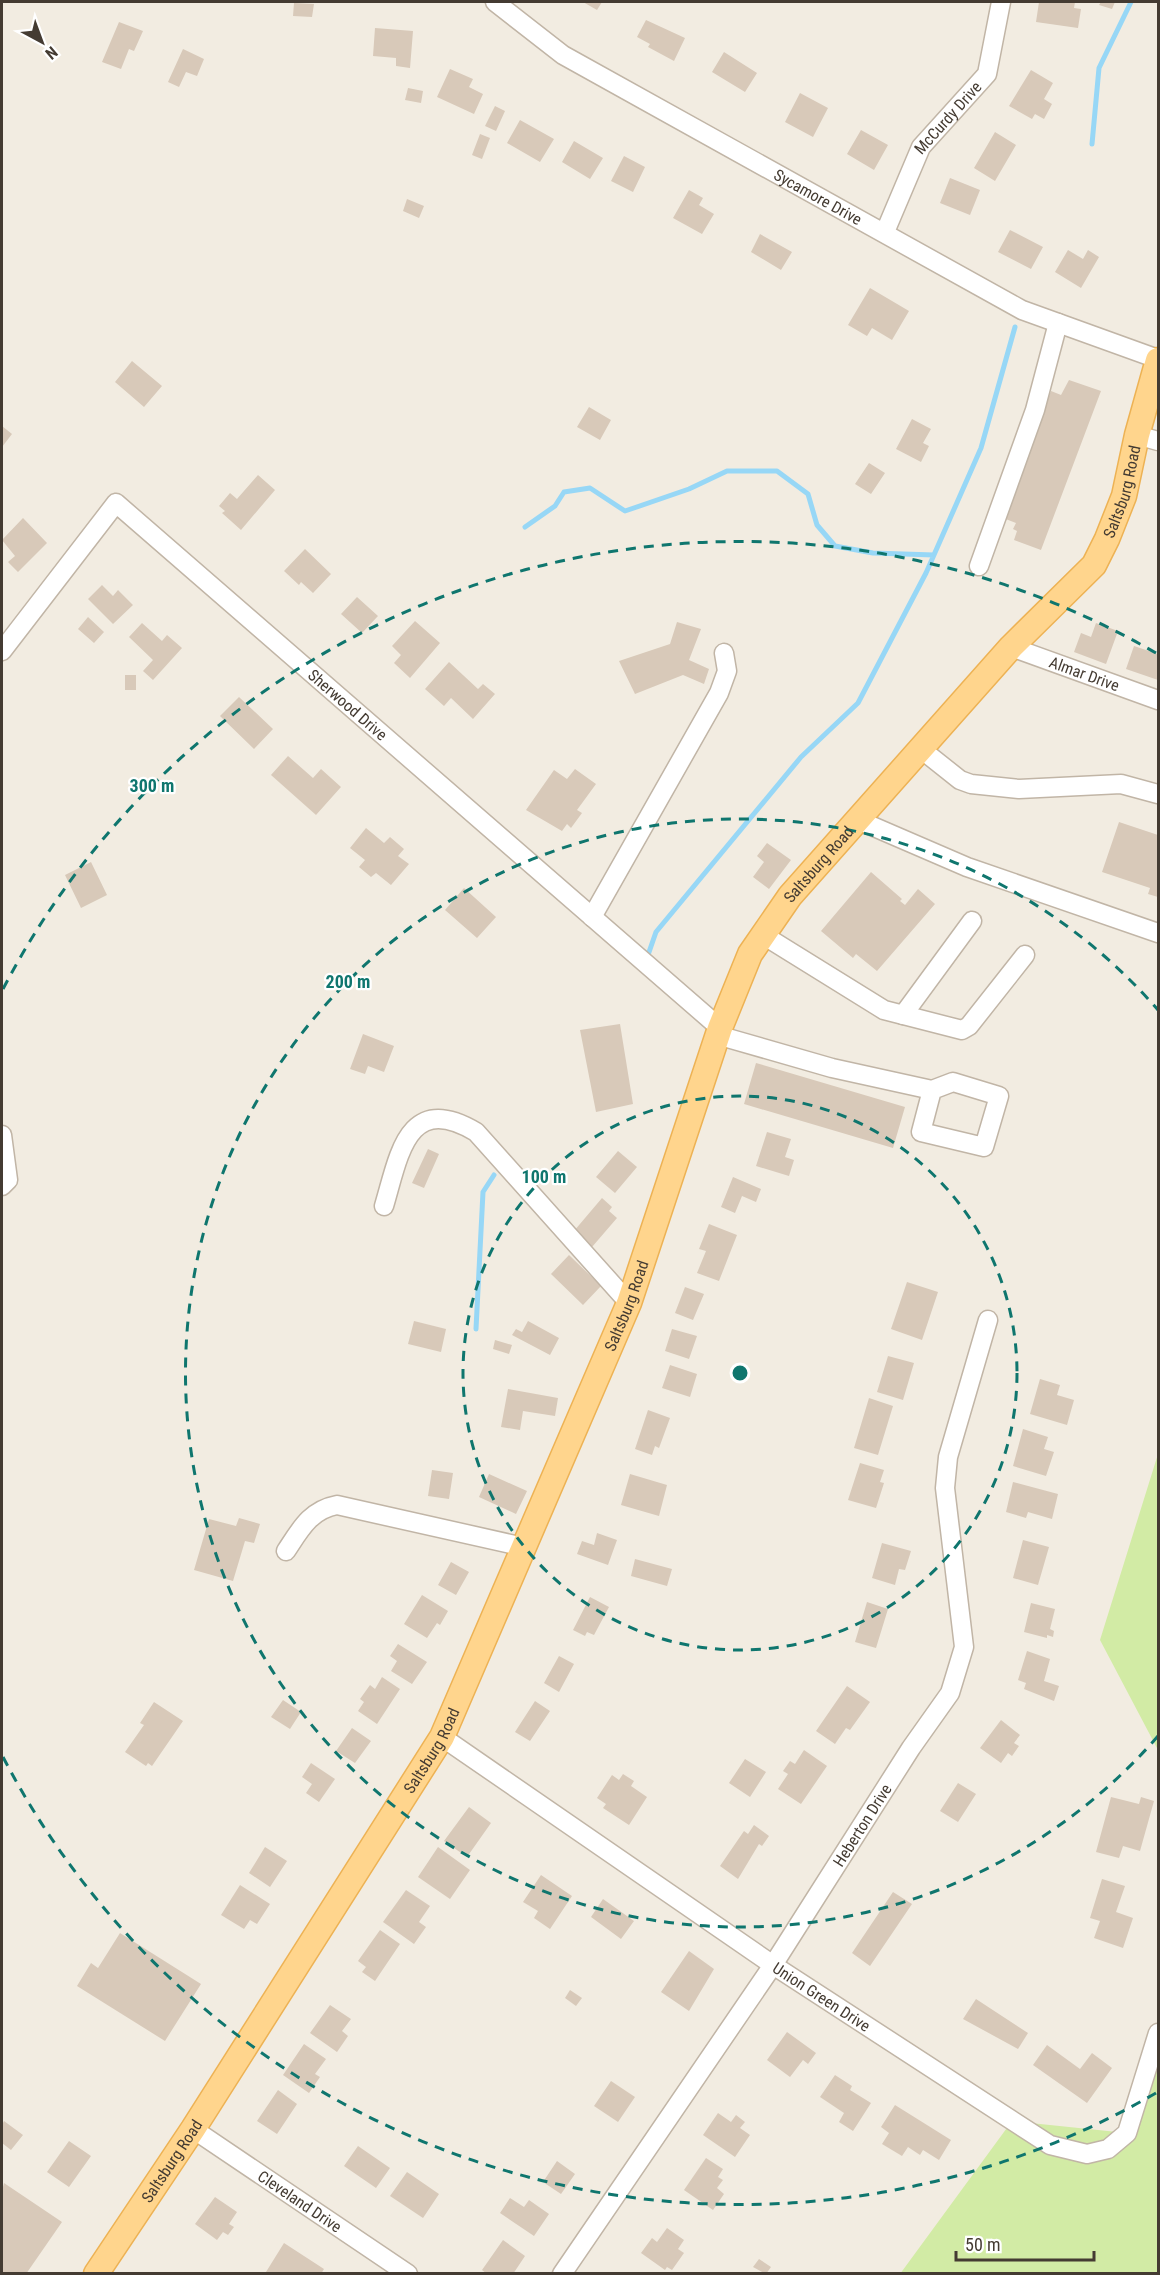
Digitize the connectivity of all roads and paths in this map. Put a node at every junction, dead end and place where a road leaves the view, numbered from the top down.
1 (495, 2) edge
2 (1001, 2) edge
3 (885, 232) junction
4 (1058, 323) junction
5 (1158, 359) edge
6 (1148, 438) edge
7 (979, 566) dead end
8 (1011, 647) junction
9 (2, 651) edge
10 (724, 653) dead end
11 (1158, 700) edge
12 (921, 749) junction
13 (1158, 794) edge
14 (858, 820) junction
15 (592, 917) junction
16 (972, 921) dead end
17 (1158, 933) edge
18 (763, 935) junction
19 (1025, 955) dead end
20 (903, 1015) junction
21 (718, 1032) junction
22 (932, 1090) junction
23 (2, 1135) edge
24 (2, 1186) edge
25 (384, 1206) dead end
26 (630, 1302) junction
27 (988, 1320) dead end
28 (524, 1547) junction
29 (286, 1551) dead end
30 (442, 1737) junction
31 (773, 1965) junction
32 (1158, 2033) edge
33 (193, 2128) junction
34 (96, 2274) edge
35 (408, 2274) edge
36 (562, 2274) edge

1 - 3 street, Sycamore Drive
2 - 3 street, McCurdy Drive
3 - 4 street, Sycamore Drive
4 - 5 street, Sycamore Drive
4 - 7 street
5 - 6 main road, Saltsburg Road
6 - 8 main road, Saltsburg Road
8 - 11 street, Almar Drive
8 - 12 main road, Saltsburg Road
9 - 15 street, Sherwood Drive
10 - 15 street
12 - 13 street
12 - 14 main road, Saltsburg Road
14 - 17 street
14 - 18 main road, Saltsburg Road
15 - 21 street, Sherwood Drive
16 - 20 street
18 - 20 street
18 - 21 main road, Saltsburg Road
19 - 20 street
21 - 22 street
21 - 26 main road, Saltsburg Road
22 - 22 street
23 - 24 street
25 - 26 street
26 - 28 main road, Saltsburg Road
27 - 31 street, Heberton Drive
28 - 29 street
28 - 30 main road, Saltsburg Road
30 - 31 street, Union Green Drive
30 - 33 main road, Saltsburg Road
31 - 32 street, Union Green Drive
31 - 36 street, Heberton Drive
33 - 34 main road, Saltsburg Road
33 - 35 street, Cleveland Drive

